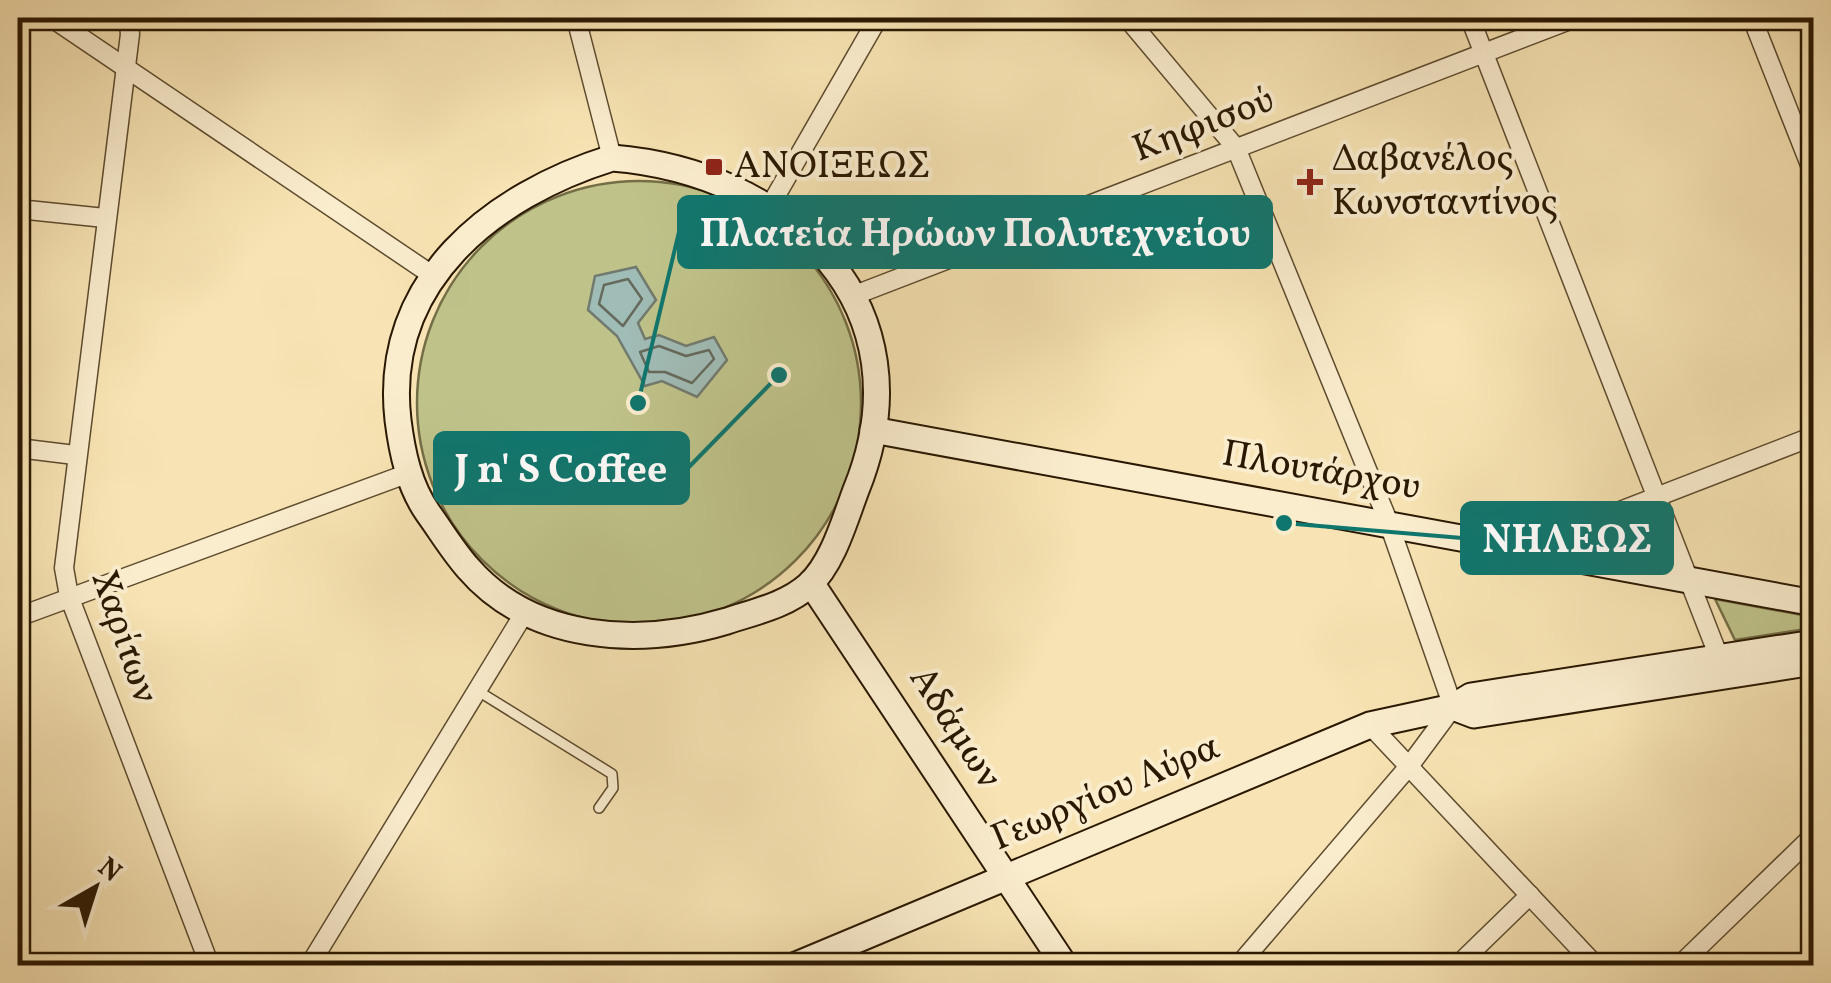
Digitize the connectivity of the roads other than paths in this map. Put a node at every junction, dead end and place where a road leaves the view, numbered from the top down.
1 (52, 18) edge
2 (144, 18) edge
3 (576, 18) edge
4 (878, 18) edge
5 (1128, 18) edge
6 (1470, 18) edge
7 (1575, 18) edge
8 (1752, 18) edge
9 (129, 26) edge
10 (1484, 53) junction
11 (126, 68) junction
12 (1236, 148) junction
13 (612, 158) junction
14 (1814, 174) edge
15 (770, 206) junction
16 (18, 208) edge
17 (105, 218) junction
18 (432, 275) junction
19 (855, 295) junction
20 (873, 430) junction
21 (1814, 436) edge
22 (18, 448) edge
23 (75, 455) junction
24 (408, 473) junction
25 (1657, 497) junction
26 (1388, 521) junction
27 (1527, 547) junction
28 (1689, 580) junction
29 (811, 583) junction
30 (69, 596) junction
31 (1814, 602) edge
32 (525, 612) junction
33 (18, 617) edge
34 (1814, 643) edge
35 (1814, 662) edge
36 (1723, 666) junction
37 (478, 690) junction
38 (1453, 707) junction
39 (1370, 725) junction
40 (1410, 765) junction
41 (599, 808) dead end
42 (1814, 835) edge
43 (1006, 876) junction
44 (1530, 895) junction
45 (1240, 965) edge
46 (210, 966) edge
47 (309, 966) edge
48 (794, 966) edge
49 (1065, 966) edge
50 (1456, 966) edge
51 (1596, 966) edge
52 (1679, 966) edge

1 - 11 street
2 - 9 street
3 - 13 street
4 - 15 street
5 - 12 street
6 - 10 street
7 - 10 street, Κηφισού
8 - 14 street
9 - 11 street, Χαρίτων
10 - 12 street, Κηφισού
10 - 25 street
11 - 17 street, Χαρίτων
11 - 18 street
12 - 19 street, Κηφισού
12 - 26 street
13 - 15 street
13 - 18 street
15 - 19 street
16 - 17 street
17 - 23 street, Χαρίτων
18 - 24 street
19 - 20 street
20 - 26 street, Πλουτάρχου
20 - 29 street
21 - 25 street
22 - 23 street
23 - 30 street, Χαρίτων
24 - 30 street
24 - 32 street
25 - 27 street
25 - 28 street
26 - 27 street, Πλουτάρχου
26 - 38 street
27 - 28 street, Πλουτάρχου
28 - 31 street, Πλουτάρχου
28 - 36 street
29 - 32 street
29 - 43 street, Αδάμων
30 - 33 street
30 - 46 street, Χαρίτων
32 - 37 street
34 - 36 street, Γεωργίου Λύρα
35 - 36 street, Γεωργίου Λύρα
36 - 38 street, Γεωργίου Λύρα
37 - 41 lane
37 - 47 street
38 - 39 street, Γεωργίου Λύρα
38 - 40 street
39 - 40 street
39 - 43 street, Γεωργίου Λύρα
40 - 44 street
40 - 45 street
42 - 52 street
43 - 48 street, Γεωργίου Λύρα
43 - 49 street, Αδάμων
44 - 50 street
44 - 51 street

